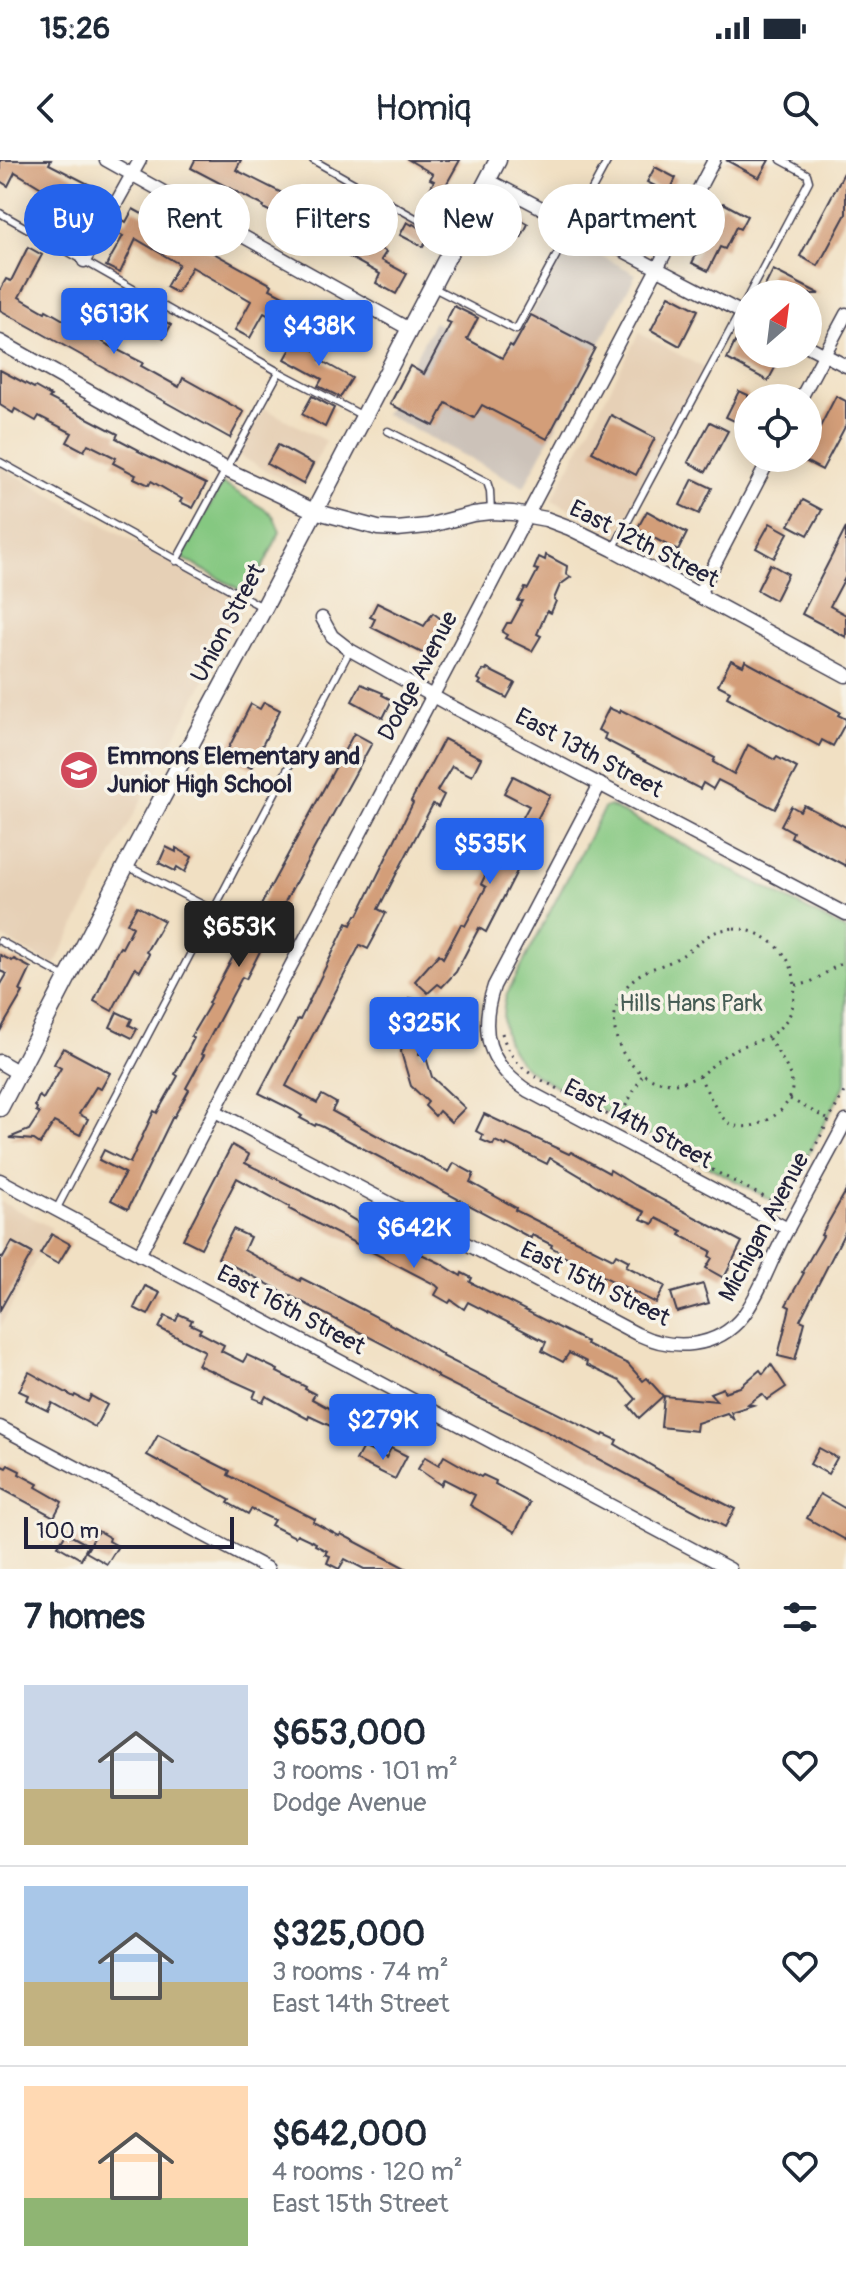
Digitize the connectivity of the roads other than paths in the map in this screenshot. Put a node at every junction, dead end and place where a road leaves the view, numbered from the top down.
1 (106, 160) edge
2 (140, 160) edge
3 (313, 160) edge
4 (498, 160) edge
5 (608, 160) edge
6 (714, 160) edge
7 (781, 160) edge
8 (132, 174) junction
9 (488, 180) junction
10 (486, 184) edge
11 (595, 184) edge
12 (538, 206) edge
13 (0, 213) edge
14 (414, 217) edge
15 (448, 256) edge
16 (557, 256) edge
17 (632, 256) edge
18 (84, 261) junction
19 (657, 269) junction
20 (757, 280) edge
21 (432, 287) junction
22 (734, 309) edge
23 (846, 314) edge
24 (409, 329) junction
25 (734, 332) edge
26 (0, 342) edge
27 (824, 355) junction
28 (846, 366) edge
29 (279, 372) junction
30 (808, 384) edge
31 (363, 416) junction
32 (388, 431) dead end
33 (0, 462) edge
34 (227, 470) junction
35 (763, 472) edge
36 (314, 511) junction
37 (491, 512) junction
38 (528, 515) junction
39 (613, 549) junction
40 (176, 561) junction
41 (698, 596) junction
42 (264, 608) junction
43 (322, 618) dead end
44 (350, 650) junction
45 (846, 675) edge
46 (433, 696) junction
47 (600, 784) junction
48 (126, 865) junction
49 (213, 910) junction
50 (846, 914) edge
51 (0, 941) edge
52 (68, 979) junction
53 (0, 1062) edge
54 (19, 1073) junction
55 (0, 1108) edge
56 (215, 1111) junction
57 (846, 1121) edge
58 (0, 1180) edge
59 (56, 1210) junction
60 (788, 1229) junction
61 (139, 1255) junction
62 (705, 1341) joint
63 (0, 1427) edge
64 (268, 1569) edge
65 (730, 1569) edge

1 - 8 street
2 - 8 street
3 - 14 lane
4 - 9 main road, Union Street
5 - 11 lane
6 - 19 street, Dodge Avenue
7 - 20 lane
8 - 18 street
8 - 24 street
9 - 10 main road, Union Street
9 - 12 street
13 - 18 lane
15 - 21 main road, Union Street
16 - 21 lane
17 - 19 street
18 - 29 lane
19 - 22 street
19 - 38 street, Dodge Avenue
21 - 24 main road, Union Street
23 - 27 street
24 - 31 main road, Union Street
25 - 39 lane
26 - 34 street
27 - 28 street
27 - 30 street
29 - 31 lane
29 - 34 lane
31 - 36 main road, Union Street
32 - 37 lane
33 - 40 lane
34 - 36 street
34 - 40 lane
35 - 41 street
36 - 37 street, East 12th Street
36 - 42 main road, Union Street
37 - 38 street, East 12th Street
38 - 39 street, East 12th Street
38 - 46 street, Dodge Avenue
39 - 41 street, East 12th Street
40 - 42 lane
41 - 45 street, East 12th Street
42 - 48 main road, Union Street
43 - 44 street, East 13th Street
44 - 46 street, East 13th Street
44 - 49 lane
46 - 47 street, East 13th Street
46 - 56 street, Dodge Avenue
47 - 50 street, East 13th Street
47 - 60 street, East 14th Street
48 - 49 lane
48 - 52 main road, Union Street
49 - 59 lane
51 - 52 lane
52 - 54 main road, Union Street
53 - 54 street
54 - 55 main road, Union Street
56 - 61 street, Dodge Avenue
56 - 62 street, East 15th Street
57 - 60 street, Michigan Avenue
58 - 59 street, East 16th Street
59 - 61 street, East 16th Street
60 - 62 street, Michigan Avenue
61 - 65 street, East 16th Street
63 - 64 street

